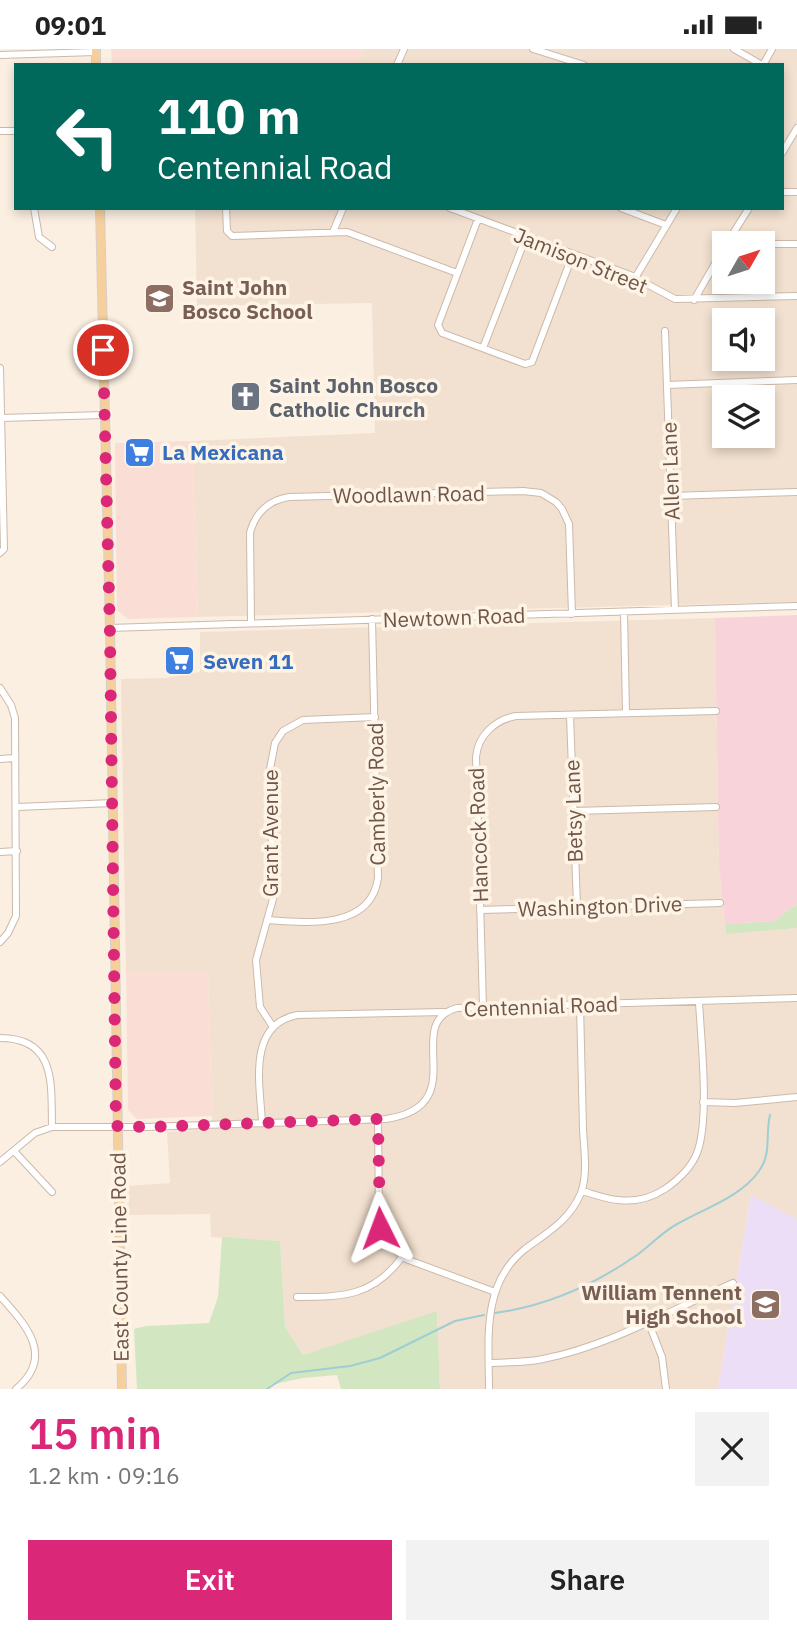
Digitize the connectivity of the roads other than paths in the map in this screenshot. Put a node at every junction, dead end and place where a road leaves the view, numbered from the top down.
1 (533, 49) edge
2 (734, 49) edge
3 (96, 50) edge
4 (0, 55) edge
5 (578, 63) edge
6 (759, 63) edge
7 (796, 131) edge
8 (784, 150) edge
9 (34, 210) edge
10 (100, 210) edge
11 (226, 210) edge
12 (342, 210) edge
13 (455, 210) edge
14 (626, 210) edge
15 (676, 210) edge
16 (748, 210) edge
17 (478, 219) junction
18 (666, 225) junction
19 (735, 231) edge
20 (333, 232) junction
21 (526, 237) junction
22 (775, 244) edge
23 (797, 244) edge
24 (52, 247) dead end
25 (573, 254) junction
26 (712, 269) edge
27 (457, 273) junction
28 (635, 278) junction
29 (797, 296) edge
30 (694, 300) junction
31 (665, 331) dead end
32 (483, 348) junction
33 (0, 368) edge
34 (797, 380) edge
35 (667, 385) junction
36 (104, 415) junction
37 (1, 418) edge
38 (797, 492) edge
39 (671, 496) junction
40 (0, 553) edge
41 (797, 606) edge
42 (675, 610) junction
43 (624, 612) junction
44 (572, 614) junction
45 (372, 619) junction
46 (251, 622) junction
47 (110, 628) junction
48 (0, 688) edge
49 (716, 711) dead end
50 (626, 713) junction
51 (570, 715) junction
52 (375, 717) junction
53 (15, 758) junction
54 (0, 759) edge
55 (113, 803) junction
56 (17, 807) junction
57 (716, 807) dead end
58 (574, 811) junction
59 (17, 851) junction
60 (0, 852) edge
61 (720, 903) dead end
62 (577, 907) junction
63 (480, 909) junction
64 (267, 919) junction
65 (1, 941) edge
66 (797, 998) edge
67 (699, 1002) junction
68 (580, 1005) junction
69 (483, 1007) junction
70 (445, 1012) junction
71 (274, 1027) junction
72 (0, 1038) edge
73 (797, 1097) edge
74 (703, 1102) junction
75 (378, 1119) junction
76 (262, 1122) junction
77 (116, 1126) junction
78 (51, 1127) junction
79 (14, 1150) junction
80 (0, 1162) edge
81 (582, 1191) junction
82 (52, 1192) dead end
83 (402, 1257) junction
84 (733, 1283) dead end
85 (495, 1292) junction
86 (0, 1296) edge
87 (297, 1297) dead end
88 (648, 1321) junction
89 (489, 1363) junction
90 (16, 1389) edge
91 (122, 1389) edge
92 (489, 1389) edge
93 (666, 1389) edge

1 - 5 street
2 - 6 street
3 - 4 street
7 - 8 street
9 - 24 street
10 - 36 main road, East County Line Road
11 - 20 street
12 - 20 street
13 - 17 street, Jamison Street
14 - 18 street
15 - 18 street
16 - 19 street
17 - 21 street, Jamison Street
17 - 27 street
18 - 28 street
20 - 27 street
21 - 25 street, Jamison Street
21 - 32 street
22 - 23 street
25 - 28 street, Jamison Street
25 - 32 street
26 - 30 street
27 - 32 street
28 - 30 street, Jamison Street
29 - 30 street, Jamison Street
31 - 35 street, Allen Lane
33 - 37 street
34 - 35 street
35 - 39 street, Allen Lane
36 - 37 street
36 - 47 main road, East County Line Road
37 - 40 street
38 - 39 street
39 - 42 street, Allen Lane
41 - 42 street, Newtown Road
42 - 43 street, Newtown Road
43 - 44 street, Newtown Road
43 - 50 street
44 - 45 street, Newtown Road
44 - 46 street, Woodlawn Road
45 - 46 street, Newtown Road
45 - 52 street, Camberly Road
46 - 47 street, Newtown Road
47 - 55 main road, East County Line Road
48 - 53 street
49 - 50 street, Hancock Road
50 - 51 street, Hancock Road
51 - 58 street, Betsy Lane
51 - 63 street, Hancock Road
52 - 64 street, Grant Avenue
52 - 64 street, Camberly Road
53 - 54 street
53 - 56 street
55 - 56 street
55 - 77 main road, East County Line Road
56 - 59 street
57 - 58 street
58 - 62 street, Betsy Lane
59 - 60 street
59 - 65 street
61 - 62 street, Washington Drive
62 - 63 street, Washington Drive
63 - 69 street, Hancock Road
64 - 71 street, Grant Avenue
66 - 67 street, Centennial Road
67 - 68 street, Centennial Road
67 - 74 street
68 - 69 street, Centennial Road
68 - 81 street
69 - 70 street, Centennial Road
70 - 71 street
70 - 75 street, Centennial Road
71 - 76 street
72 - 78 street
73 - 74 street
74 - 81 street
75 - 76 street, Centennial Road
75 - 83 street
76 - 77 street, Centennial Road
77 - 78 street, Centennial Road
77 - 91 main road, East County Line Road
78 - 79 street, Centennial Road
79 - 80 street, Centennial Road
79 - 82 street
81 - 85 street
83 - 85 street
83 - 87 street
84 - 88 street
85 - 89 street
86 - 90 street
88 - 89 street
88 - 93 street
89 - 92 street

